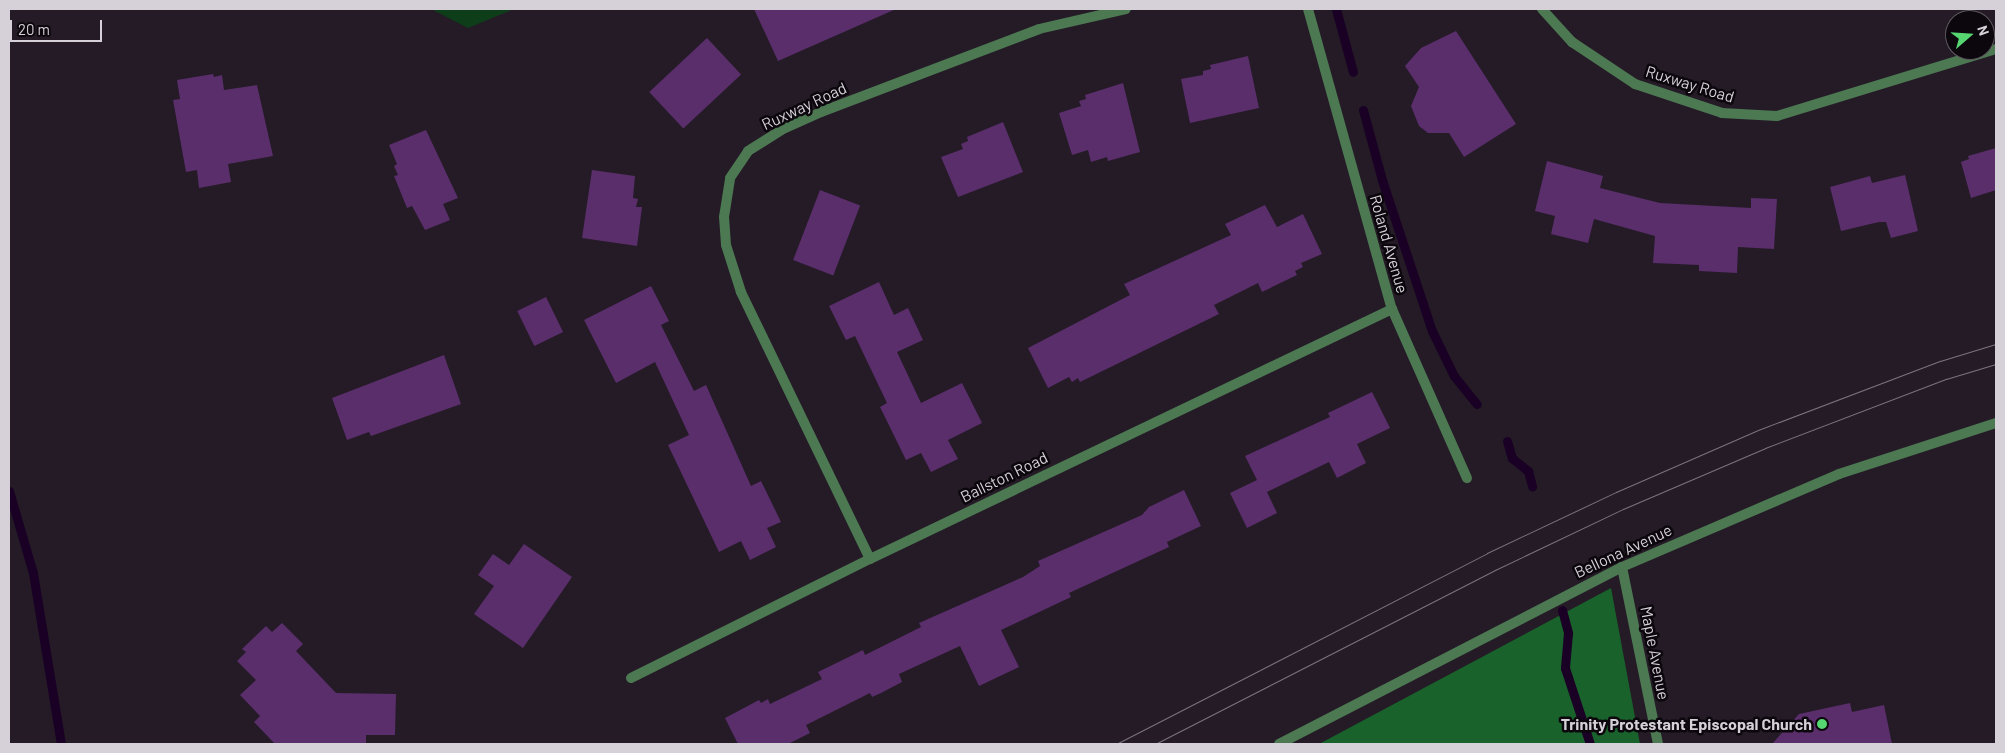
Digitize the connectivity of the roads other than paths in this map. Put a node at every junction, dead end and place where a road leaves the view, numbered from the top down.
1 (1126, 9) edge
2 (1308, 9) edge
3 (1542, 9) edge
4 (1996, 49) edge
5 (1392, 308) junction
6 (1996, 423) edge
7 (1467, 478) dead end
8 (870, 559) junction
9 (1622, 567) junction
10 (631, 678) dead end
11 (1279, 744) edge
12 (1658, 744) edge

1 - 8 street, Ruxway Road
2 - 5 street, Roland Avenue
3 - 4 street, Ruxway Road
5 - 7 street, Roland Avenue
5 - 8 street, Ballston Road
6 - 9 street, Bellona Avenue
8 - 10 street, Ballston Road
9 - 11 street, Bellona Avenue
9 - 12 street, Maple Avenue

